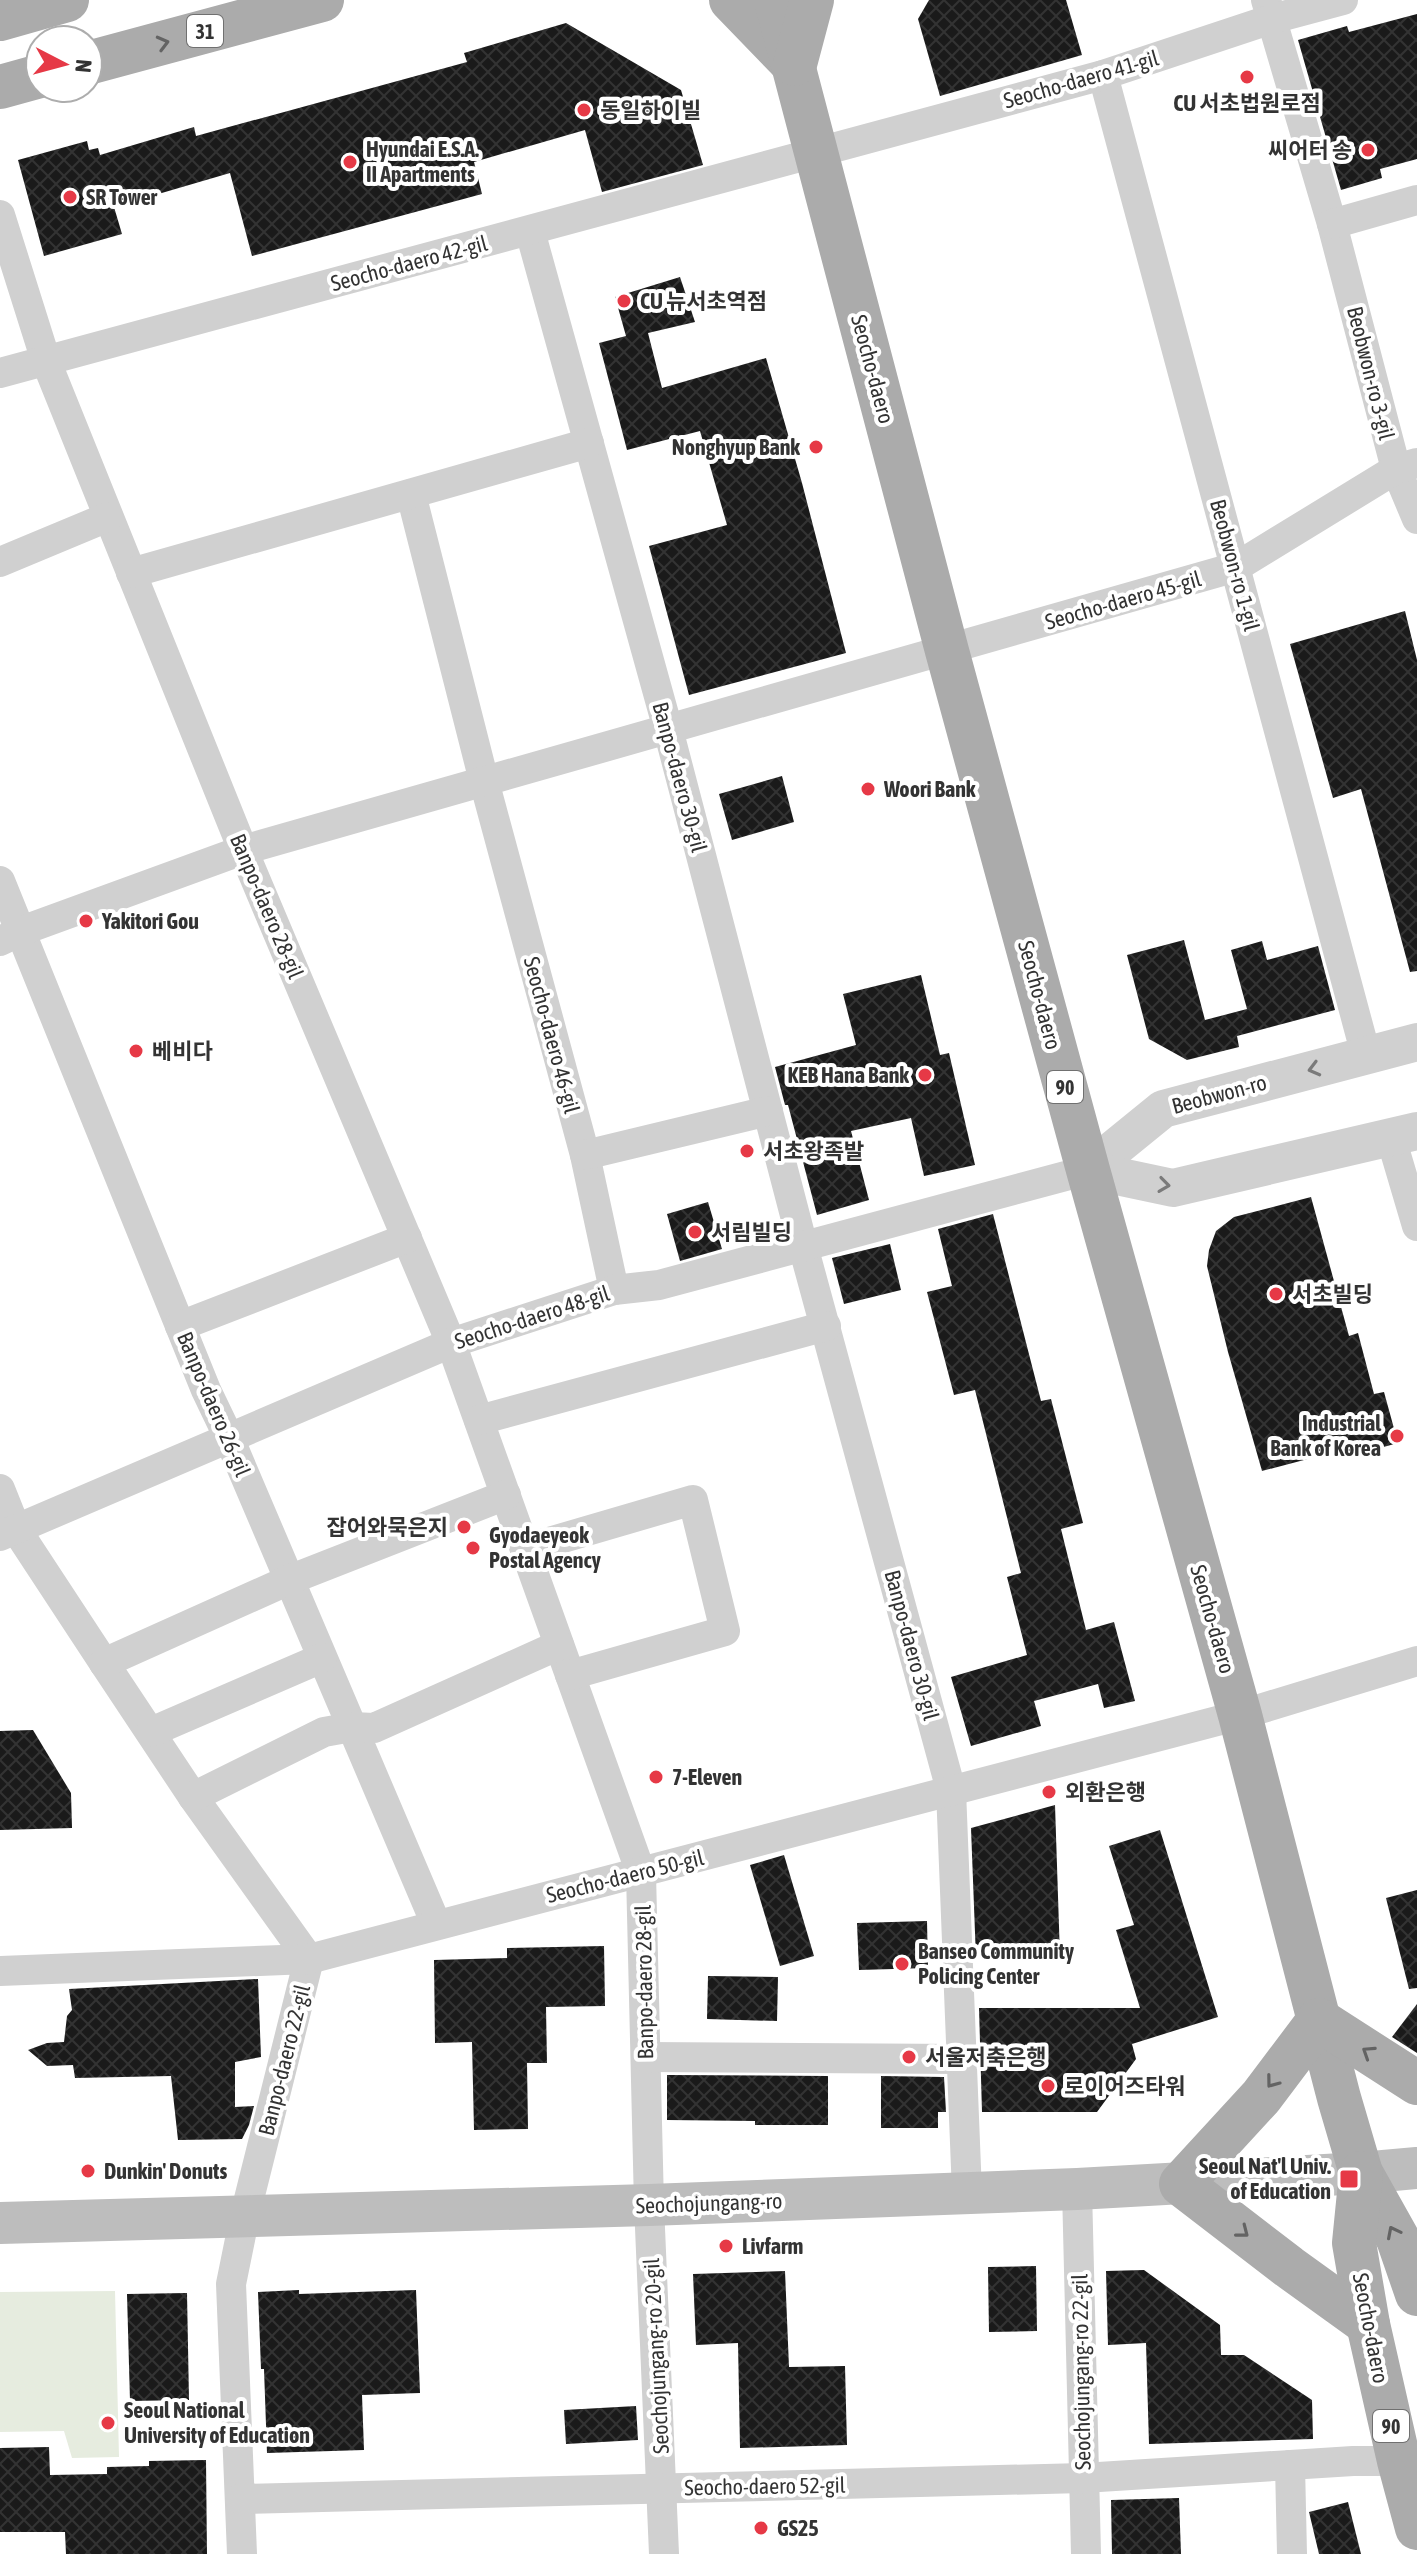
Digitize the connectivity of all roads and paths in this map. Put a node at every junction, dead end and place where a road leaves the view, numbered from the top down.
1 (67, 0) edge
2 (322, 0) edge
3 (731, 0) edge
4 (776, 0) edge
5 (812, 0) edge
6 (1343, 0) edge
7 (1269, 10) edge
8 (0, 19) edge
9 (104, 59) edge
10 (794, 66) junction
11 (1103, 75) junction
12 (24, 80) edge
13 (0, 87) edge
14 (817, 152) junction
15 (1417, 200) edge
16 (0, 215) edge
17 (1332, 224) junction
18 (530, 231) junction
19 (46, 361) junction
20 (0, 373) edge
21 (589, 443) junction
22 (1406, 466) edge
23 (411, 494) junction
24 (108, 517) junction
25 (1417, 519) edge
26 (0, 562) edge
27 (1236, 567) junction
28 (131, 573) junction
29 (947, 651) junction
30 (668, 729) junction
31 (484, 781) junction
32 (243, 850) junction
33 (0, 881) edge
34 (11, 936) edge
35 (1417, 1042) edge
36 (1366, 1055) junction
37 (768, 1111) junction
38 (1404, 1134) edge
39 (585, 1155) junction
40 (1088, 1170) junction
41 (1417, 1226) edge
42 (407, 1238) junction
43 (803, 1246) junction
44 (614, 1290) junction
45 (180, 1326) junction
46 (826, 1326) junction
47 (451, 1343) junction
48 (479, 1420) junction
49 (229, 1438) junction
50 (0, 1489) edge
51 (506, 1495) junction
52 (8, 1532) edge
53 (525, 1549) junction
54 (289, 1580) junction
55 (559, 1645) junction
56 (322, 1658) junction
57 (1417, 1661) edge
58 (104, 1663) junction
59 (570, 1675) junction
60 (1240, 1715) junction
61 (352, 1727) junction
62 (151, 1732) junction
63 (951, 1790) junction
64 (193, 1797) junction
65 (641, 1873) junction
66 (436, 1924) junction
67 (309, 1959) junction
68 (0, 1971) edge
69 (1319, 2020) junction
70 (646, 2057) junction
71 (961, 2059) junction
72 (1417, 2083) edge
73 (1417, 2168) edge
74 (1361, 2173) junction
75 (1181, 2184) junction
76 (1077, 2189) junction
77 (967, 2193) junction
78 (649, 2205) junction
79 (245, 2215) junction
80 (0, 2223) edge
81 (1417, 2294) edge
82 (1368, 2324) junction
83 (1399, 2461) junction
84 (1290, 2465) junction
85 (1083, 2478) junction
86 (662, 2489) junction
87 (240, 2499) junction
88 (1417, 2528) edge
89 (242, 2554) edge
90 (664, 2554) edge
91 (1086, 2554) edge
92 (1292, 2554) edge

1 - 8 main road
9 -> 2 main road, 31
3 - 10 main road
4 - 10 main road, Seocho-daero / 90
5 - 10 main road
6 - 7 street, Seocho-daero 41-gil
7 - 11 street, Seocho-daero 41-gil
7 - 17 street, Beobwon-ro 3-gil
10 - 14 main road, Seocho-daero / 90
11 - 14 street, Seocho-daero 41-gil
11 - 27 street, Beobwon-ro 1-gil
12 - 13 main road
14 - 18 street, Seocho-daero 42-gil
14 - 29 main road, Seocho-daero / 90
15 - 17 street
16 - 19 street, Banpo-daero 28-gil
17 - 22 street, Beobwon-ro 3-gil
18 - 19 street, Seocho-daero 42-gil
18 - 21 street, Banpo-daero 30-gil
19 - 20 street, Seocho-daero 42-gil
19 - 24 street, Banpo-daero 28-gil
21 - 23 street
21 - 30 street, Banpo-daero 30-gil
22 - 25 street, Beobwon-ro 3-gil
22 - 27 street, Seocho-daero 45-gil
23 - 28 street
23 - 31 street, Seocho-daero 46-gil
24 - 26 street
24 - 28 street, Banpo-daero 28-gil
27 - 29 street, Seocho-daero 45-gil
27 - 36 street, Beobwon-ro 1-gil
28 - 32 street, Banpo-daero 28-gil
29 - 30 street
29 - 40 main road, Seocho-daero / 90
30 - 31 street
30 - 37 street, Banpo-daero 30-gil
31 - 32 street
31 - 39 street, Seocho-daero 46-gil
32 - 34 street
32 - 42 street, Banpo-daero 28-gil
33 - 34 street, Banpo-daero 26-gil
34 - 45 street, Banpo-daero 26-gil
35 - 36 street, Beobwon-ro
36 -> 40 street, Beobwon-ro
37 - 39 street
37 - 43 street, Banpo-daero 30-gil
40 -> 38 street
38 - 41 street
39 - 44 street, Seocho-daero 46-gil
40 - 43 street, Seocho-daero 48-gil
40 - 60 main road, Seocho-daero / 90
42 - 45 street
42 - 47 street, Banpo-daero 28-gil
43 - 44 street, Seocho-daero 48-gil
43 - 46 street, Banpo-daero 30-gil
44 - 47 street, Seocho-daero 48-gil
45 - 49 street, Banpo-daero 26-gil
46 - 48 street
46 - 63 street, Banpo-daero 30-gil
47 - 48 street, Banpo-daero 28-gil
47 - 49 street, Seocho-daero 48-gil
48 - 51 street, Banpo-daero 28-gil
49 - 52 street, Seocho-daero 48-gil
49 - 54 street, Banpo-daero 26-gil
50 - 52 street, Banpo-daero 22-gil
51 - 53 street, Banpo-daero 28-gil
51 - 54 street
52 - 58 street, Banpo-daero 22-gil
53 - 55 street, Banpo-daero 28-gil
53 - 59 street
54 - 56 street, Banpo-daero 26-gil
54 - 58 street
55 - 59 street, Banpo-daero 28-gil
55 - 61 street
56 - 61 street, Banpo-daero 26-gil
56 - 62 street
57 - 60 street, Seocho-daero 50-gil
58 - 62 street, Banpo-daero 22-gil
59 - 65 street, Banpo-daero 28-gil
60 - 63 street, Seocho-daero 50-gil
60 - 69 main road, Seocho-daero / 90
61 - 64 street
61 - 66 street, Banpo-daero 26-gil
62 - 64 street, Banpo-daero 22-gil
63 - 65 street, Seocho-daero 50-gil
63 - 71 street, Banpo-daero 30-gil
64 - 67 street, Banpo-daero 22-gil
65 - 66 street, Seocho-daero 50-gil
65 - 70 street, Banpo-daero 28-gil
66 - 67 street, Seocho-daero 50-gil
67 - 68 street, Seocho-daero 50-gil
67 - 79 street, Banpo-daero 22-gil
72 -> 69 main road
69 - 74 main road, Seocho-daero / 90
69 -> 75 main road
70 - 71 street
70 - 78 street, Banpo-daero 28-gil
71 - 77 street, Banpo-daero 30-gil
73 - 74 main road, Seochojungang-ro
74 - 75 main road, Seochojungang-ro
81 -> 74 main road, Seocho-daero / 90
74 - 82 main road, Seocho-daero / 90
75 - 76 main road, Seochojungang-ro
75 -> 82 main road
76 - 77 main road, Seochojungang-ro
76 - 85 street, Seochojungang-ro 22-gil
77 - 78 main road, Seochojungang-ro
78 - 79 main road, Seochojungang-ro
78 - 86 street, Seochojungang-ro 20-gil
79 - 80 main road, Seochojungang-ro
79 - 87 street, Banpo-daero 22-gil
82 - 83 main road, Seocho-daero / 90
83 - 84 street, Seocho-daero 52-gil
83 - 88 main road, Seocho-daero / 90
84 - 85 street, Seocho-daero 52-gil
84 - 92 street
85 - 86 street, Seocho-daero 52-gil
85 - 91 street, Seochojungang-ro 22-gil
86 - 87 street, Seocho-daero 52-gil
86 - 90 street, Seochojungang-ro 20-gil
87 - 89 street, Banpo-daero 22-gil

